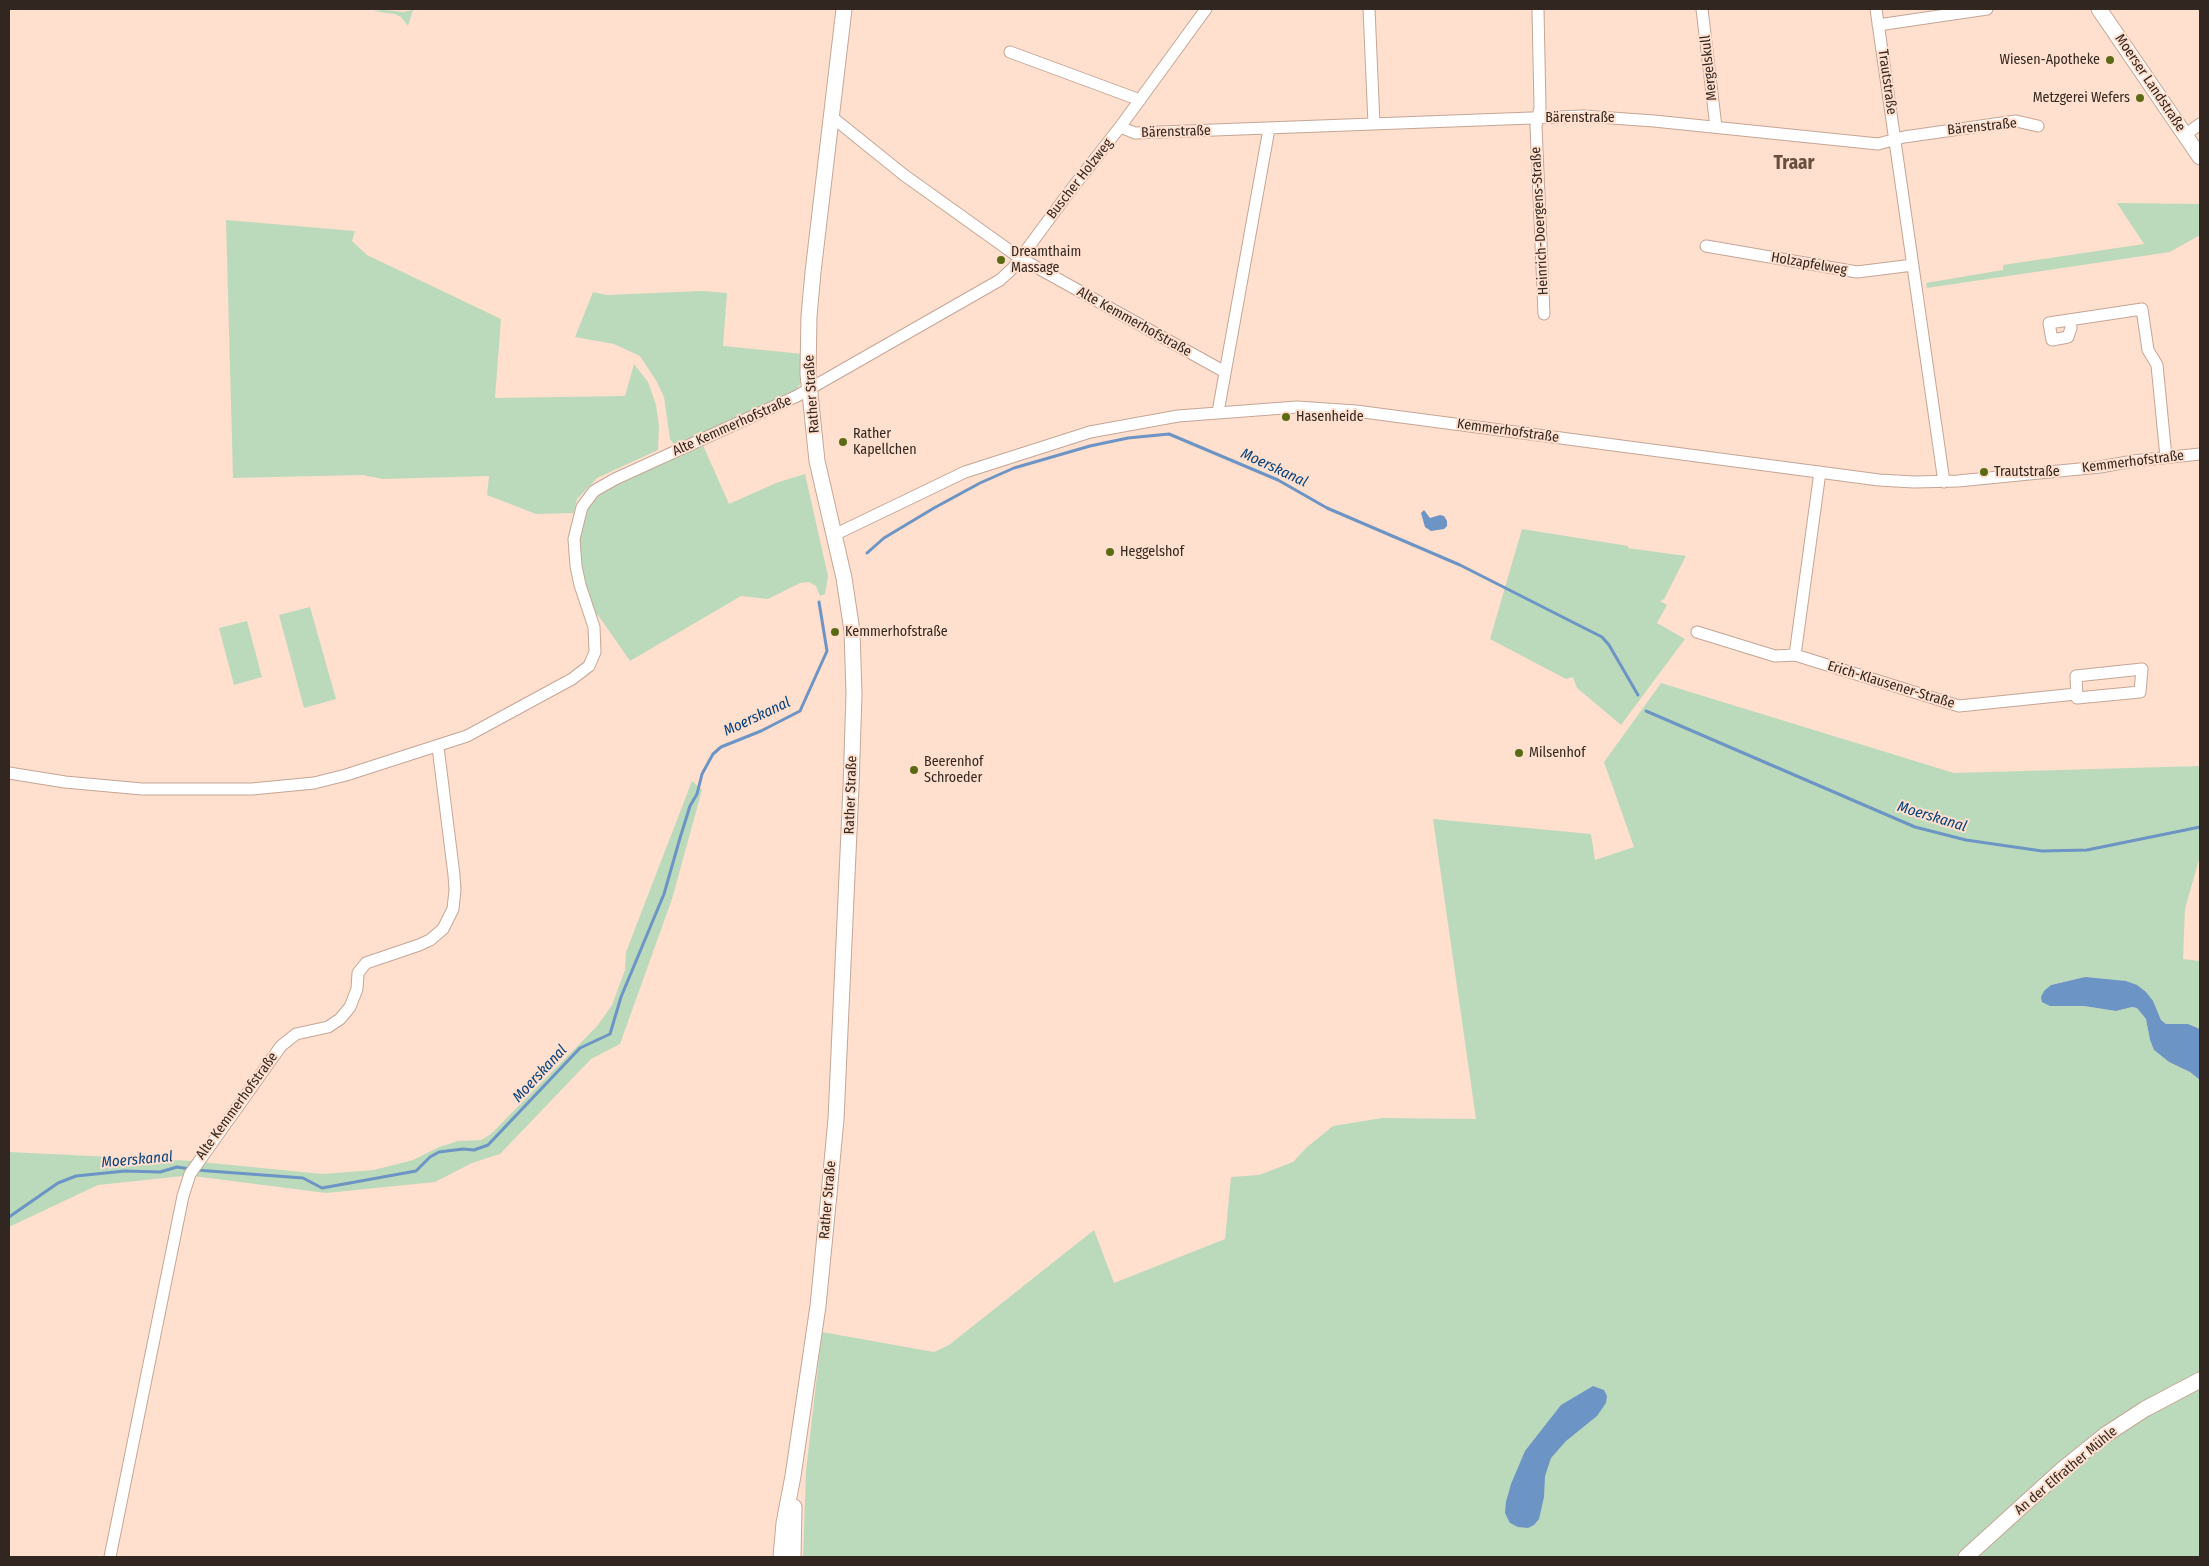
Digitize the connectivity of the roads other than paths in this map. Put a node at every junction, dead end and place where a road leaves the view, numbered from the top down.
1 (844, 9) edge
2 (1206, 9) edge
3 (1368, 9) edge
4 (1538, 9) edge
5 (1702, 9) edge
6 (1876, 9) edge
7 (1987, 9) edge
8 (2099, 9) edge
9 (1878, 25) junction
10 (1010, 52) dead end
11 (1140, 100) junction
12 (832, 117) junction
13 (1537, 118) junction
14 (1374, 124) junction
15 (2200, 124) edge
16 (2038, 126) dead end
17 (1120, 127) junction
18 (1716, 127) junction
19 (1269, 129) junction
20 (2185, 135) junction
21 (1895, 140) junction
22 (2200, 157) edge
23 (1706, 246) dead end
24 (1020, 258) junction
25 (1913, 264) junction
26 (1544, 314) dead end
27 (2070, 320) dead end
28 (1225, 372) junction
29 (810, 389) junction
30 (1218, 412) junction
31 (2200, 454) edge
32 (2166, 457) junction
33 (1820, 472) junction
34 (1944, 482) junction
35 (834, 535) junction
36 (1697, 632) dead end
37 (1795, 656) junction
38 (2076, 694) junction
39 (438, 747) junction
40 (9, 773) edge
41 (2200, 1380) edge
42 (784, 1556) edge
43 (110, 1557) edge
44 (1966, 1557) edge

1 - 12 street, Rather Straße
2 - 11 street, Buscher Holzweg
3 - 14 street
4 - 13 street, Heinrich-Doergens-Straße
5 - 18 street, Mergelskull
6 - 9 street, Trautstraße
7 - 9 street
8 - 20 street, Moerser Landstraße
9 - 21 street, Trautstraße
10 - 11 street
11 - 17 street, Buscher Holzweg
12 - 24 street
12 - 29 street, Rather Straße
13 - 14 street, Bärenstraße
13 - 18 street, Bärenstraße
13 - 26 street, Heinrich-Doergens-Straße
14 - 19 street, Bärenstraße
15 - 20 street
16 - 21 street, Bärenstraße
17 - 19 street, Bärenstraße
17 - 24 street, Buscher Holzweg
18 - 21 street, Bärenstraße
19 - 28 street
20 - 22 street, Moerser Landstraße
21 - 25 street, Trautstraße
23 - 25 street, Holzapfelweg
24 - 28 street, Alte Kemmerhofstraße
24 - 29 street, Alte Kemmerhofstraße
25 - 34 street, Trautstraße
27 - 32 street
28 - 30 street
29 - 35 street, Rather Straße
29 - 39 street, Alte Kemmerhofstraße
30 - 33 street, Kemmerhofstraße
30 - 35 street, Kemmerhofstraße
31 - 32 street, Kemmerhofstraße
32 - 34 street, Kemmerhofstraße
33 - 34 street, Kemmerhofstraße
33 - 37 street
35 - 42 street, Rather Straße
36 - 37 street, Erich-Klausener-Straße
37 - 38 street, Erich-Klausener-Straße
38 - 38 street, Erich-Klausener-Straße
39 - 40 street, Alte Kemmerhofstraße
39 - 43 street, Alte Kemmerhofstraße
41 - 44 street, An der Elfrather Mühle

